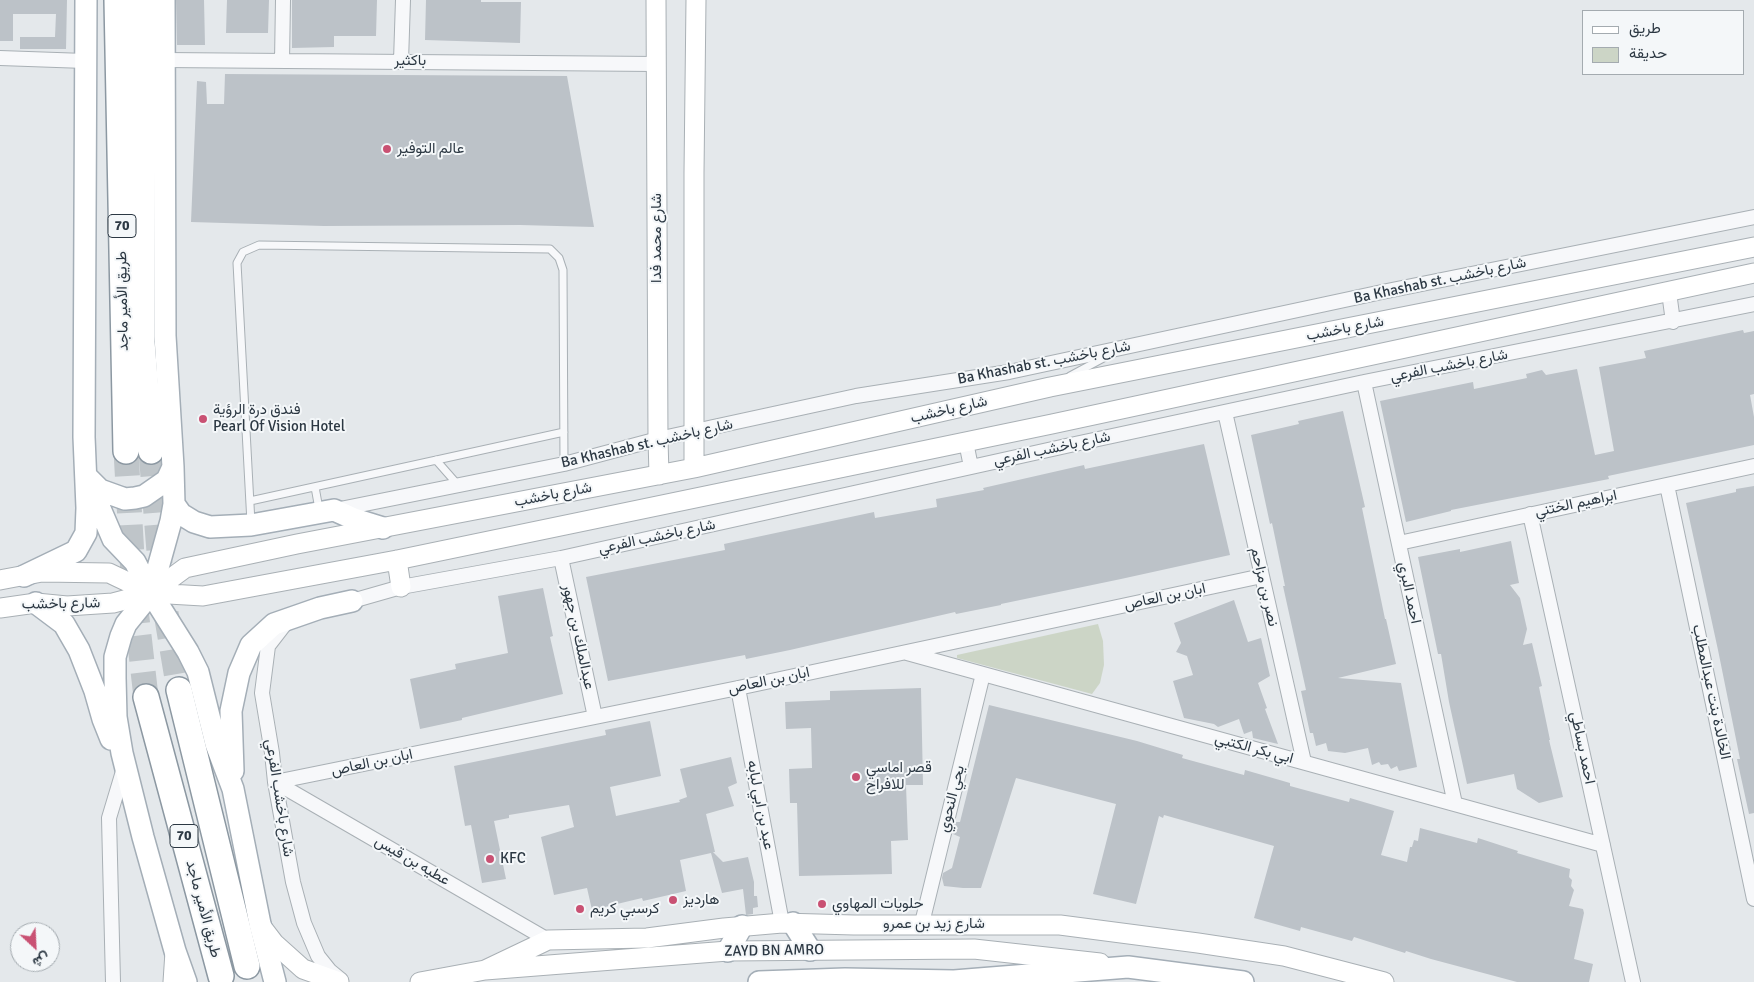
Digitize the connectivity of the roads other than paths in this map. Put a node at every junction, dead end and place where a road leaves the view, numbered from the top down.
1 (86, 0) edge
2 (117, 0) edge
3 (142, 0) edge
4 (164, 0) edge
5 (283, 0) edge
6 (403, 0) edge
7 (656, 0) edge
8 (696, 0) edge
9 (0, 58) edge
10 (164, 60) junction
11 (85, 61) junction
12 (282, 61) junction
13 (401, 61) junction
14 (656, 64) junction
15 (1754, 216) edge
16 (1754, 247) edge
17 (1754, 273) edge
18 (1669, 292) junction
19 (1754, 304) edge
20 (1673, 322) junction
21 (1120, 349) junction
22 (1364, 382) junction
23 (1050, 387) junction
24 (1225, 412) junction
25 (564, 432) junction
26 (693, 432) junction
27 (658, 439) junction
28 (966, 442) junction
29 (126, 451) tunnel mouth
30 (151, 451) tunnel mouth
31 (436, 460) junction
32 (564, 464) junction
33 (1754, 466) edge
34 (174, 467) junction
35 (971, 467) junction
36 (694, 468) junction
37 (659, 475) junction
38 (86, 476) junction
39 (458, 485) junction
40 (1667, 485) junction
41 (316, 488) junction
42 (250, 501) junction
43 (174, 504) junction
44 (327, 512) junction
45 (1530, 514) junction
46 (251, 525) junction
47 (384, 528) junction
48 (1399, 543) junction
49 (561, 558) junction
50 (397, 560) junction
51 (24, 576) junction
52 (1262, 576) junction
53 (0, 580) edge
54 (401, 587) junction
55 (152, 593) junction
56 (352, 601) joint
57 (36, 603) junction
58 (0, 608) edge
59 (299, 614) junction
60 (904, 652) junction
61 (983, 674) junction
62 (738, 688) junction
63 (179, 690) tunnel mouth
64 (146, 697) tunnel mouth
65 (595, 717) junction
66 (123, 759) junction
67 (1304, 762) junction
68 (275, 782) junction
69 (233, 789) junction
70 (1454, 804) junction
71 (1603, 845) junction
72 (1753, 890) edge
73 (788, 923) junction
74 (922, 923) junction
75 (260, 924) junction
76 (742, 926) junction
77 (548, 940) junction
78 (810, 950) junction
79 (175, 951) junction
80 (728, 951) junction
81 (247, 966) dead end
82 (1128, 967) junction
83 (486, 970) junction
84 (221, 976) dead end
85 (274, 980) edge
86 (113, 982) edge
87 (172, 982) edge
88 (186, 982) edge
89 (339, 982) edge
90 (344, 982) edge
91 (420, 982) edge
92 (759, 982) edge
93 (1243, 982) edge
94 (1384, 982) edge
95 (1633, 982) edge

1 - 11 main road
2 - 29 highway, طريق الأمير ماجد / 70
3 - 30 highway, طريق الأمير ماجد / 70
4 - 10 main road
5 - 12 street
6 - 13 street
7 - 14 main road, شارع محمد فدا
8 - 26 main road
9 - 11 street
10 - 12 street, باكثير
10 - 34 main road
11 - 38 main road
12 - 13 street, باكثير
13 - 14 street, باكثير
14 - 27 main road, شارع محمد فدا
15 - 21 street, Ba Khashab st. شارع باخشب
16 - 23 main road, شارع باخشب
17 - 18 main road, شارع باخشب
18 - 20 street
18 - 28 main road, شارع باخشب
19 - 20 street, شارع باخشب الفرعي
20 - 22 street, شارع باخشب الفرعي
21 - 23 lane
21 - 26 street, Ba Khashab st. شارع باخشب
22 - 24 street, شارع باخشب الفرعي
22 - 48 street, احمد البري
23 - 36 main road, شارع باخشب
24 - 35 street, شارع باخشب الفرعي
24 - 52 street, نصر بن مزاحم
25 - 31 lane
25 - 32 lane
25 - 42 lane
26 - 27 street, Ba Khashab st. شارع باخشب
26 - 36 main road
27 - 32 street, Ba Khashab st. شارع باخشب
27 - 37 main road, شارع محمد فدا
28 - 35 street
28 - 50 main road, شارع باخشب
31 - 39 lane
31 - 41 lane
32 - 39 street, Ba Khashab st. شارع باخشب
33 - 40 street, ابراهيم الختني
34 - 38 main road
34 - 43 main road
35 - 49 street, شارع باخشب الفرعي
36 - 37 main road, شارع باخشب
37 - 47 main road, شارع باخشب
38 - 51 main road
38 - 55 main road
39 - 44 street, Ba Khashab st. شارع باخشب
40 - 45 street, ابراهيم الختني
40 - 72 street, الخالدة بنت عبدالمطلب
41 - 42 lane
41 - 44 lane
42 - 46 lane
43 - 46 main road
43 - 55 main road
44 - 46 main road
44 - 47 main road
45 - 48 street, ابراهيم الختني
45 - 71 street, احمد بساطي
47 - 55 main road, شارع باخشب
48 - 70 street, احمد البري
49 - 54 street, شارع باخشب الفرعي
49 - 65 street, عبدالملك بن جهور
50 - 54 main road
50 - 55 main road, شارع باخشب
51 - 53 main road, شارع باخشب
51 - 55 main road, شارع باخشب
52 - 60 street, ابان بن العاص
52 - 67 street, نصر بن مزاحم
54 - 56 street, شارع باخشب الفرعي
55 - 57 main road, شارع باخشب
55 - 66 main road
55 - 69 main road
56 - 59 main road
57 - 58 main road, شارع باخشب
57 - 66 main road
59 - 68 street, شارع باخشب الفرعي
59 - 69 main road
60 - 61 street, ابي بكر الكتبي
60 - 62 street, ابان بن العاص
61 - 67 street, ابي بكر الكتبي
61 - 74 street, يحي النحوي
62 - 65 street, ابان بن العاص
62 - 73 street, عبد بن ابي لبابه
63 - 81 highway, طريق الأمير ماجد / 70
64 - 84 highway, طريق الأمير ماجد / 70
65 - 68 street, ابان بن العاص
66 - 79 main road
66 - 86 street
67 - 70 street, ابي بكر الكتبي
68 - 77 street, عطيه بن قيس
68 - 90 street, شارع باخشب الفرعي
69 - 75 main road
70 - 71 street, ابي بكر الكتبي
71 - 95 street, احمد بساطي
73 - 74 main road, شارع زيد بن عمرو
73 - 76 main road, شارع زيد بن عمرو
73 - 78 main road
74 - 94 main road, شارع زيد بن عمرو
75 - 85 main road
75 - 89 main road
76 - 77 main road, شارع زيد بن عمرو
76 - 80 main road
77 - 83 main road, شارع زيد بن عمرو
78 - 80 main road, ZAYD BN AMRO
78 - 82 main road, ZAYD BN AMRO
79 - 87 main road
79 - 88 main road
80 - 83 main road, ZAYD BN AMRO
82 - 92 main road
82 - 93 main road
83 - 91 main road, ZAYD BN AMRO

